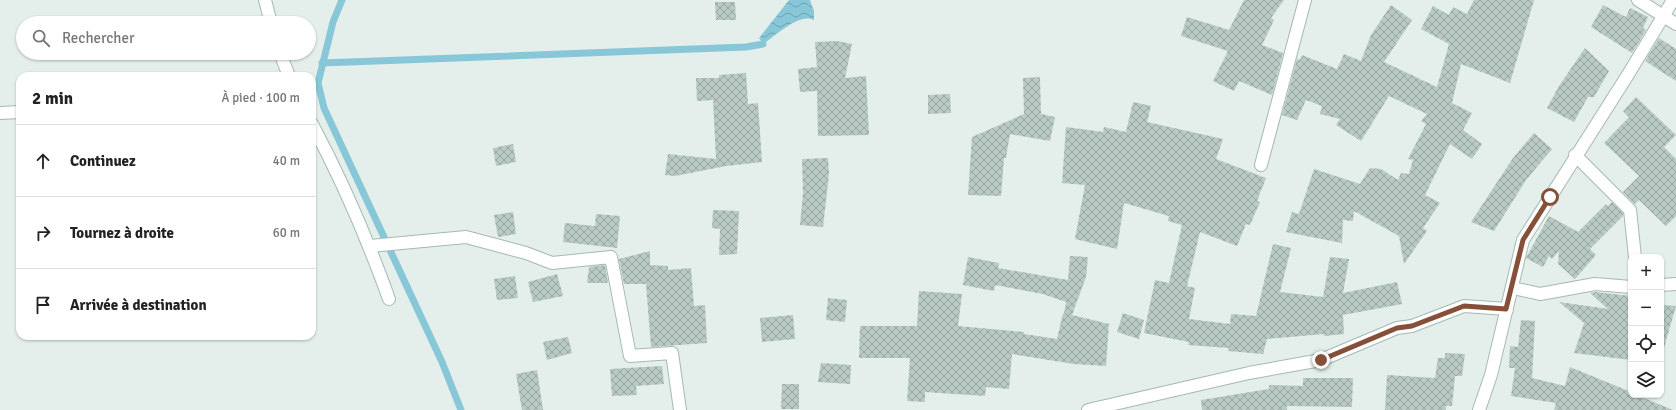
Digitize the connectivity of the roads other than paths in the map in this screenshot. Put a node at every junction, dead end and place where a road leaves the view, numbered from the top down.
1 (265, 0) edge
2 (1305, 0) edge
3 (1638, 0) edge
4 (1673, 0) edge
5 (270, 16) edge
6 (1664, 16) junction
7 (1676, 24) edge
8 (282, 60) edge
9 (287, 72) edge
10 (16, 112) edge
11 (0, 113) edge
12 (316, 132) edge
13 (1575, 155) junction
14 (1261, 165) dead end
15 (370, 246) junction
16 (1636, 254) edge
17 (1676, 284) edge
18 (1664, 285) edge
19 (1628, 287) edge
20 (1513, 288) junction
21 (389, 299) dead end
22 (1506, 309) junction
23 (680, 410) edge
24 (1088, 410) edge
25 (1479, 410) edge

1 - 5 street
2 - 14 street
3 - 6 street
4 - 6 street
6 - 7 street
6 - 13 street
8 - 9 street
10 - 11 street
12 - 15 street
13 - 16 street
13 - 20 street
15 - 21 street
15 - 23 street
17 - 18 street
19 - 20 street
20 - 22 street
22 - 24 street
22 - 25 street

